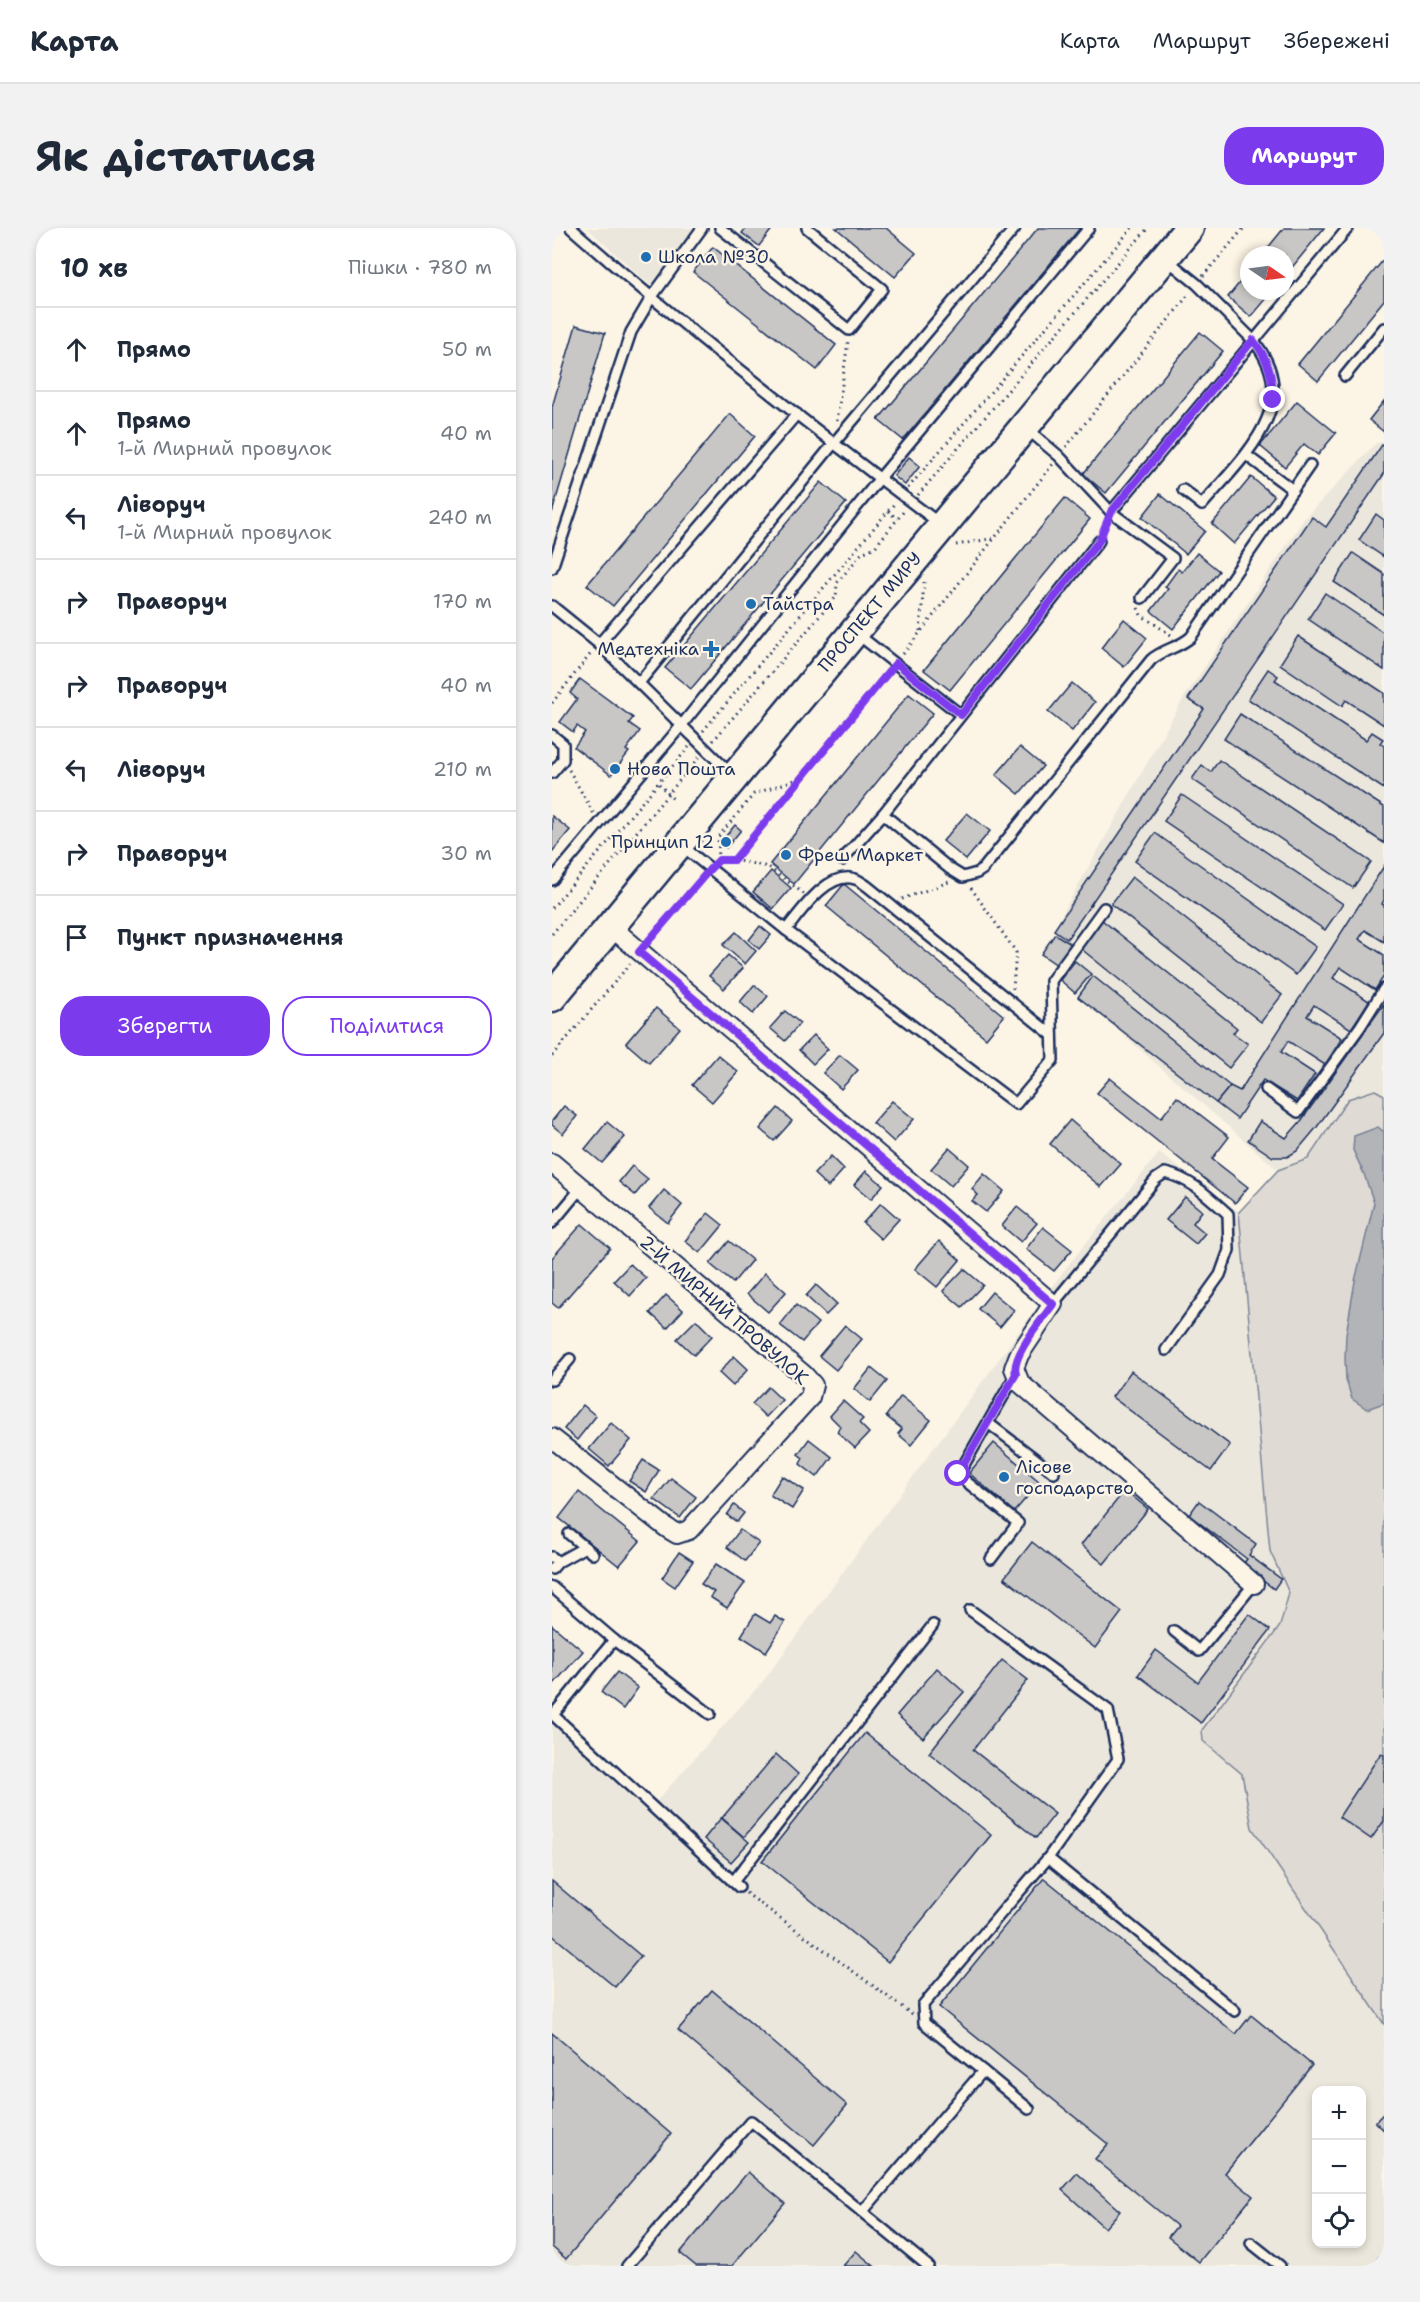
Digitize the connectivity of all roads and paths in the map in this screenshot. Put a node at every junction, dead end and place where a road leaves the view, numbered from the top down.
1 (572, 228) edge
2 (702, 228) edge
3 (720, 228) edge
4 (807, 228) edge
5 (1015, 228) edge
6 (1089, 228) edge
7 (1132, 228) edge
8 (1148, 228) edge
9 (1189, 228) edge
10 (1244, 228) edge
11 (1348, 228) edge
12 (1164, 258) junction
13 (1197, 284) junction
14 (651, 298) junction
15 (1384, 328) edge
16 (849, 330) junction
17 (1253, 340) junction
18 (1345, 376) dead end
19 (796, 414) junction
20 (1024, 427) junction
21 (834, 443) junction
22 (1246, 454) junction
23 (1059, 456) junction
24 (1310, 465) dead end
25 (880, 478) junction
26 (1183, 490) dead end
27 (1293, 490) junction
28 (902, 495) junction
29 (912, 502) junction
30 (888, 511) junction
31 (1111, 512) junction
32 (897, 519) junction
33 (950, 535) junction
34 (995, 538) junction
35 (1099, 541) dead end
36 (552, 568) edge
37 (924, 582) dead end
38 (1142, 598) joint
39 (552, 606) edge
40 (854, 632) junction
41 (920, 633) junction
42 (598, 644) junction
43 (1183, 644) junction
44 (896, 663) junction
45 (639, 683) junction
46 (552, 703) edge
47 (961, 715) junction
48 (681, 726) junction
49 (552, 735) edge
50 (695, 740) junction
51 (705, 749) junction
52 (563, 760) junction
53 (552, 773) edge
54 (804, 776) junction
55 (734, 777) junction
56 (659, 784) junction
57 (669, 793) junction
58 (674, 798) dead end
59 (883, 814) junction
60 (599, 822) junction
61 (679, 844) junction
62 (719, 860) junction
63 (734, 860) junction
64 (842, 860) dead end
65 (710, 869) junction
66 (963, 877) junction
67 (552, 880) edge
68 (811, 899) junction
69 (889, 904) junction
70 (552, 908) edge
71 (1104, 908) dead end
72 (610, 926) junction
73 (786, 930) junction
74 (552, 934) edge
75 (639, 952) junction
76 (1384, 989) edge
77 (552, 997) edge
78 (1011, 1002) junction
79 (1052, 1035) junction
80 (552, 1056) edge
81 (1266, 1089) dead end
82 (552, 1163) edge
83 (581, 1188) junction
84 (552, 1223) edge
85 (1053, 1304) junction
86 (1166, 1350) dead end
87 (570, 1359) dead end
88 (1016, 1374) junction
89 (552, 1380) edge
90 (988, 1423) junction
91 (552, 1438) edge
92 (1054, 1473) dead end
93 (569, 1533) dead end
94 (585, 1547) junction
95 (593, 1554) dead end
96 (991, 1559) dead end
97 (554, 1562) edge
98 (1254, 1584) joint
99 (552, 1587) edge
100 (970, 1610) dead end
101 (933, 1625) dead end
102 (1174, 1631) dead end
103 (614, 1640) junction
104 (552, 1714) edge
105 (710, 1714) dead end
106 (1048, 1858) junction
107 (736, 1884) junction
108 (1234, 2011) dead end
109 (924, 2023) junction
110 (983, 2072) junction
111 (1029, 2109) dead end
112 (863, 2211) junction
113 (1251, 2243) dead end
114 (1384, 2261) edge
115 (627, 2266) edge
116 (928, 2266) edge
117 (1280, 2266) edge
118 (1380, 2266) edge

1 - 14 lane
2 - 14 lane
3 - 16 lane
4 - 16 lane
5 - 21 lane
6 - 25 lane
7 - 28 path
8 - 29 path
9 - 12 main road, ПРОСПЕКТ МИРУ
10 - 13 path
11 - 17 lane
12 - 13 lane
12 - 20 main road, ПРОСПЕКТ МИРУ
13 - 17 lane
13 - 23 path
14 - 19 lane
14 - 36 lane
15 - 18 lane
16 - 21 path
17 - 22 lane
17 - 31 lane
19 - 21 lane
19 - 42 lane
20 - 23 lane
20 - 33 main road, ПРОСПЕКТ МИРУ
21 - 25 lane
21 - 45 lane
22 - 26 lane
22 - 27 lane
23 - 31 lane
23 - 34 path
24 - 27 lane
25 - 28 lane
25 - 48 lane
27 - 43 lane
28 - 29 lane
28 - 30 path
29 - 32 path
29 - 33 lane
30 - 32 path
30 - 50 path
31 - 38 lane
32 - 51 path
33 - 34 path
33 - 40 main road, ПРОСПЕКТ МИРУ
34 - 41 path
35 - 47 lane
37 - 41 path
38 - 43 path
39 - 42 lane
40 - 44 lane
40 - 55 main road, ПРОСПЕКТ МИРУ
41 - 44 path
42 - 45 lane
42 - 46 path
43 - 66 lane
44 - 47 lane
44 - 54 path
45 - 48 lane
47 - 59 lane
48 - 50 lane
48 - 60 lane
49 - 52 lane
50 - 51 lane
50 - 56 path
51 - 55 lane
51 - 57 path
52 - 53 lane
52 - 60 path
54 - 62 path
54 - 63 path
55 - 61 main road, ПРОСПЕКТ МИРУ
56 - 57 path
56 - 70 path
57 - 58 path
57 - 74 path
59 - 64 lane
59 - 66 lane
60 - 67 lane
61 - 65 lane
61 - 72 main road, ПРОСПЕКТ МИРУ
62 - 63 path
62 - 65 path
63 - 68 path
65 - 73 lane
65 - 75 path
66 - 69 path
66 - 78 path
68 - 69 lane
68 - 73 lane
69 - 78 lane
71 - 79 lane
72 - 75 street
72 - 77 main road, ПРОСПЕКТ МИРУ
73 - 79 lane
75 - 80 path
75 - 85 street
76 - 81 lane
78 - 79 lane
82 - 83 street, 2-Й МИРНИЙ ПРОВУЛОК
83 - 84 lane
83 - 91 street, 2-Й МИРНИЙ ПРОВУЛОК
85 - 86 lane
85 - 88 street
87 - 89 lane
88 - 90 lane
88 - 98 street
90 - 92 lane
90 - 96 lane
93 - 94 lane
94 - 95 lane
94 - 97 lane
98 - 102 lane
99 - 103 lane
100 - 106 lane
101 - 107 lane
103 - 104 lane
103 - 105 lane
104 - 107 lane
106 - 108 lane
106 - 109 lane
107 - 109 path
109 - 110 lane
110 - 111 lane
110 - 112 lane
112 - 115 lane
112 - 116 lane
113 - 117 lane
114 - 118 lane

